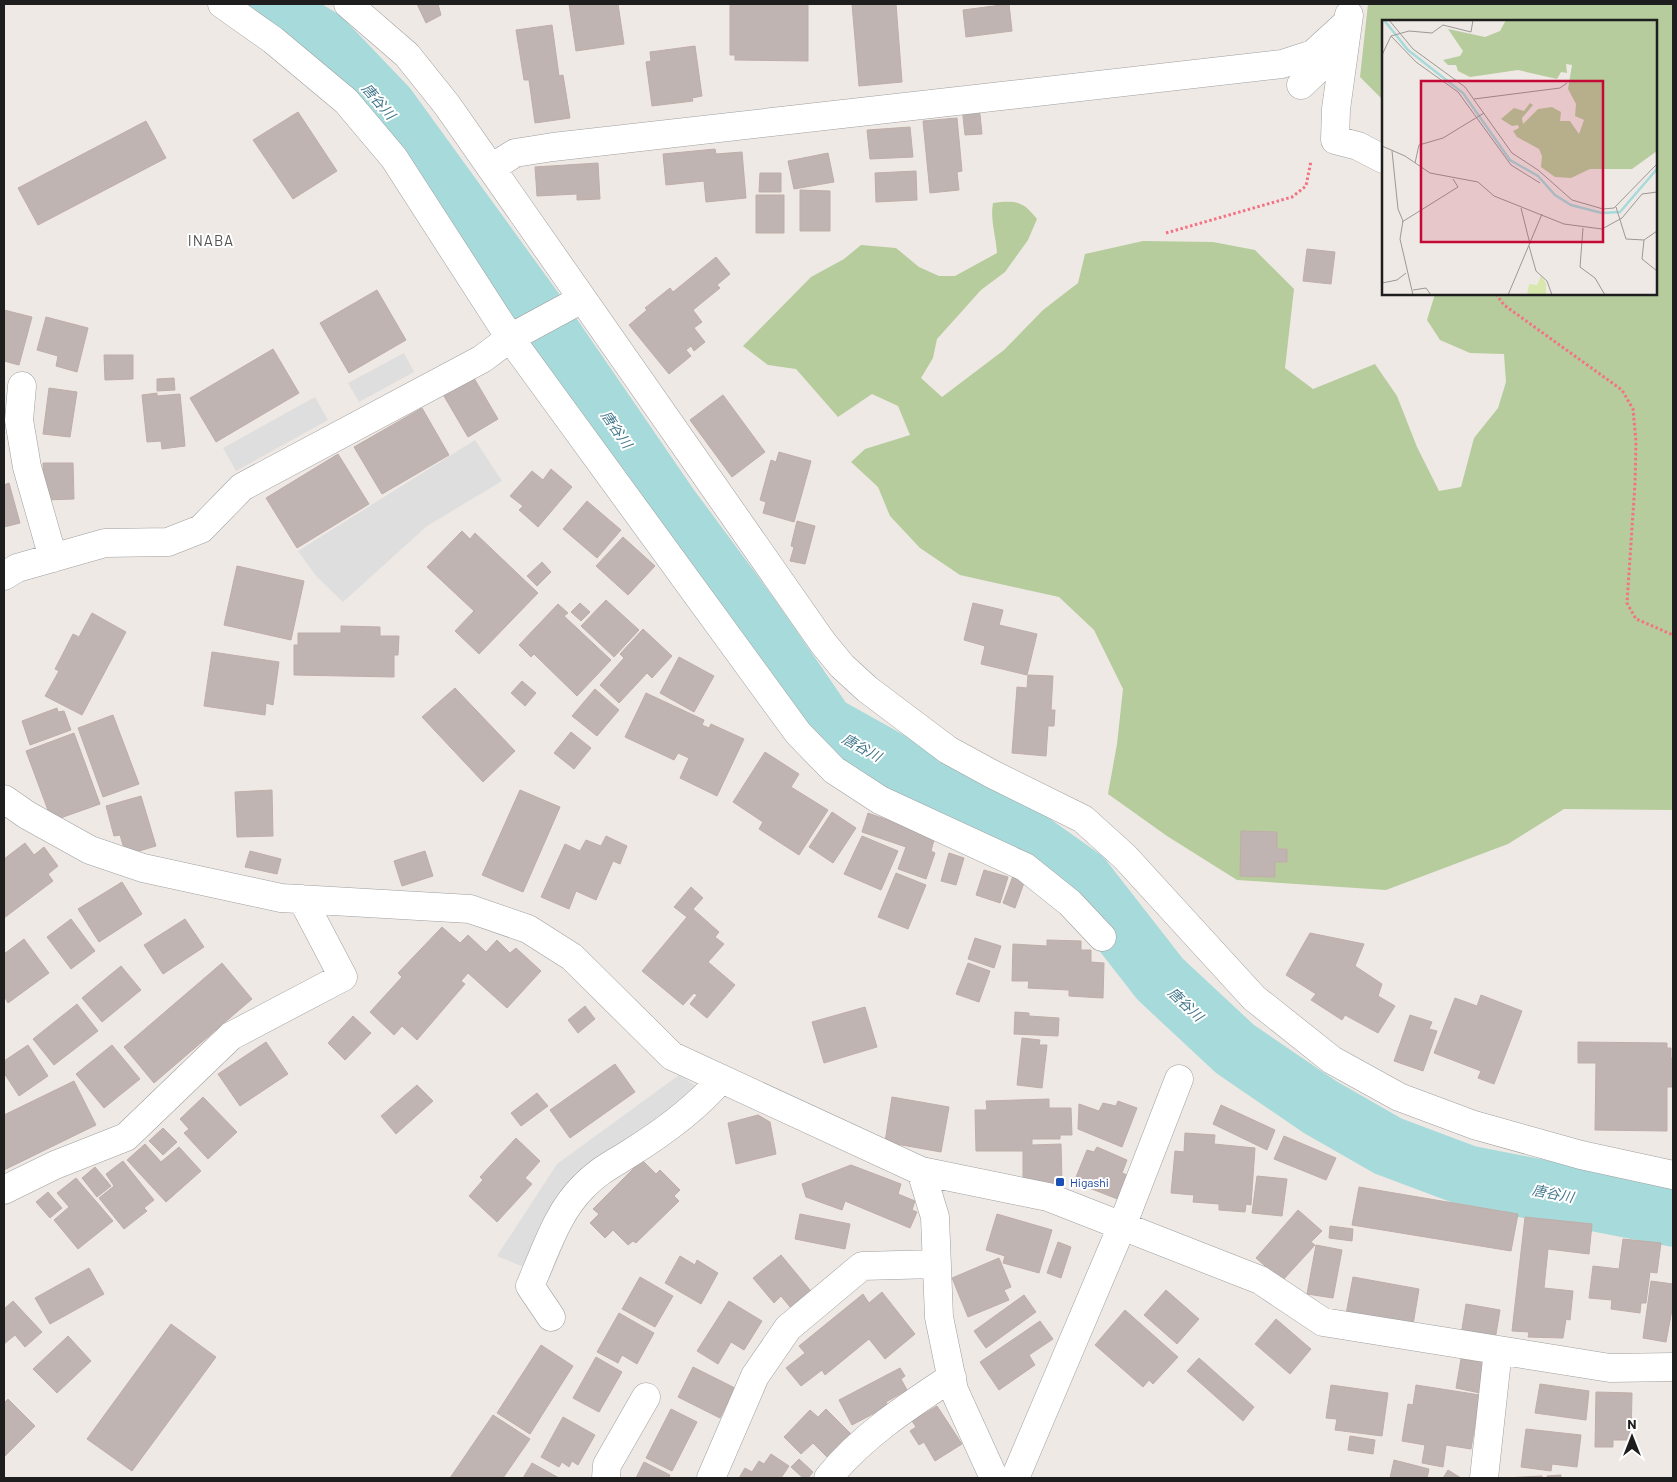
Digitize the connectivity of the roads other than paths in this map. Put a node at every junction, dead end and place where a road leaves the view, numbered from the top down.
1 (222, 4) edge
2 (348, 4) edge
3 (1348, 23) edge
4 (1301, 85) dead end
5 (1382, 158) edge
6 (491, 168) junction
7 (582, 299) junction
8 (510, 338) junction
9 (22, 386) dead end
10 (53, 558) junction
11 (4, 576) edge
12 (4, 798) edge
13 (302, 899) junction
14 (1102, 938) dead end
15 (721, 1079) junction
16 (1179, 1079) dead end
17 (921, 1172) junction
18 (1673, 1175) edge
19 (4, 1190) edge
20 (1122, 1226) junction
21 (935, 1264) junction
22 (550, 1317) dead end
23 (1498, 1350) junction
24 (1673, 1367) edge
25 (952, 1377) junction
26 (646, 1397) dead end
27 (606, 1478) edge
28 (711, 1478) edge
29 (828, 1478) edge
30 (994, 1478) edge
31 (1015, 1478) edge
32 (1484, 1478) edge

1 - 8 street
2 - 6 street
3 - 4 street
3 - 5 street
3 - 6 street
6 - 7 street
7 - 8 street
7 - 18 street
8 - 10 street
8 - 14 street
9 - 10 street
10 - 11 street
12 - 13 street
13 - 15 street
13 - 19 street
15 - 17 street
15 - 22 street
16 - 20 street
17 - 20 street
17 - 21 street
20 - 23 street
20 - 31 street
21 - 25 street
21 - 28 street
23 - 24 street
23 - 32 street
25 - 29 street
25 - 30 street
26 - 27 street

